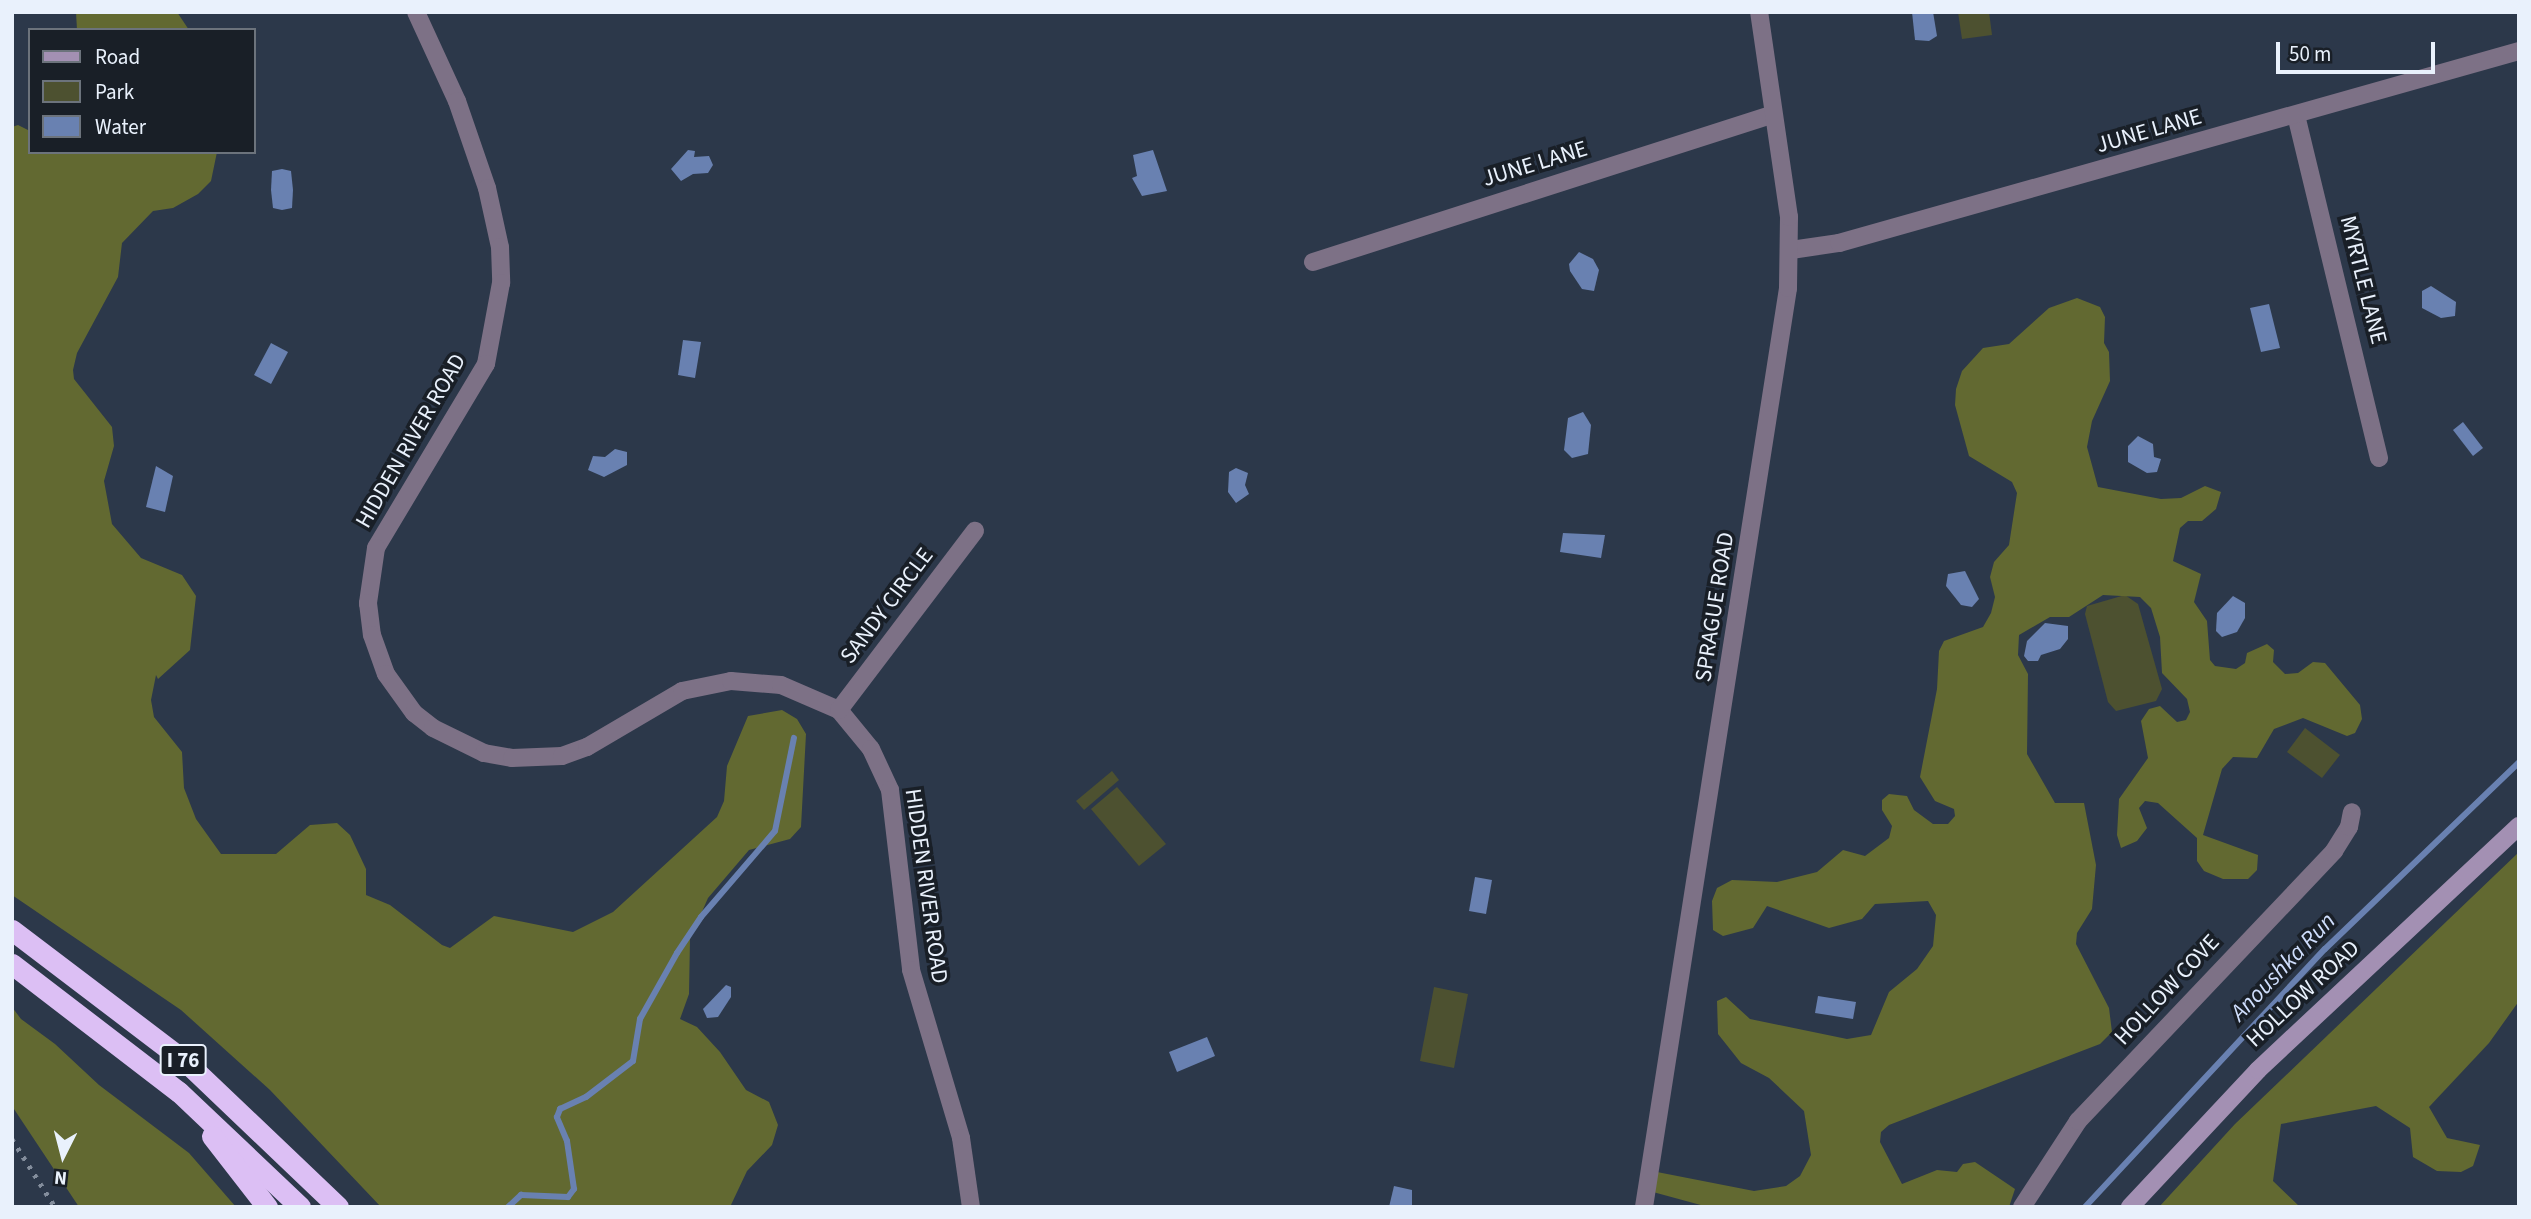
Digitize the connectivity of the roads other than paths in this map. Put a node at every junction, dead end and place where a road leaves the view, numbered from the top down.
1 (416, 12) edge
2 (1759, 12) edge
3 (2519, 51) edge
4 (1773, 114) junction
5 (2296, 115) junction
6 (1791, 250) junction
7 (1313, 262) dead end
8 (2379, 458) dead end
9 (975, 531) dead end
10 (839, 710) junction
11 (2352, 812) dead end
12 (2519, 825) edge
13 (12, 930) edge
14 (12, 964) edge
15 (179, 1092) junction
16 (267, 1207) edge
17 (300, 1207) edge
18 (338, 1207) edge
19 (971, 1207) edge
20 (1644, 1207) edge
21 (2022, 1207) edge
22 (2130, 1207) edge

1 - 10 street, HIDDEN RIVER ROAD
2 - 4 street, SPRAGUE ROAD
3 - 5 street, JUNE LANE
4 - 6 street, SPRAGUE ROAD
4 - 7 street, JUNE LANE
5 - 6 street, JUNE LANE
5 - 8 street, MYRTLE LANE
6 - 20 street, SPRAGUE ROAD
9 - 10 street, SANDY CIRCLE
10 - 19 street, HIDDEN RIVER ROAD
11 - 21 street, HOLLOW COVE
12 - 22 main road, HOLLOW ROAD
13 - 18 highway, I 76
14 - 15 highway, I 76
15 - 16 highway
15 - 17 highway, I 76

